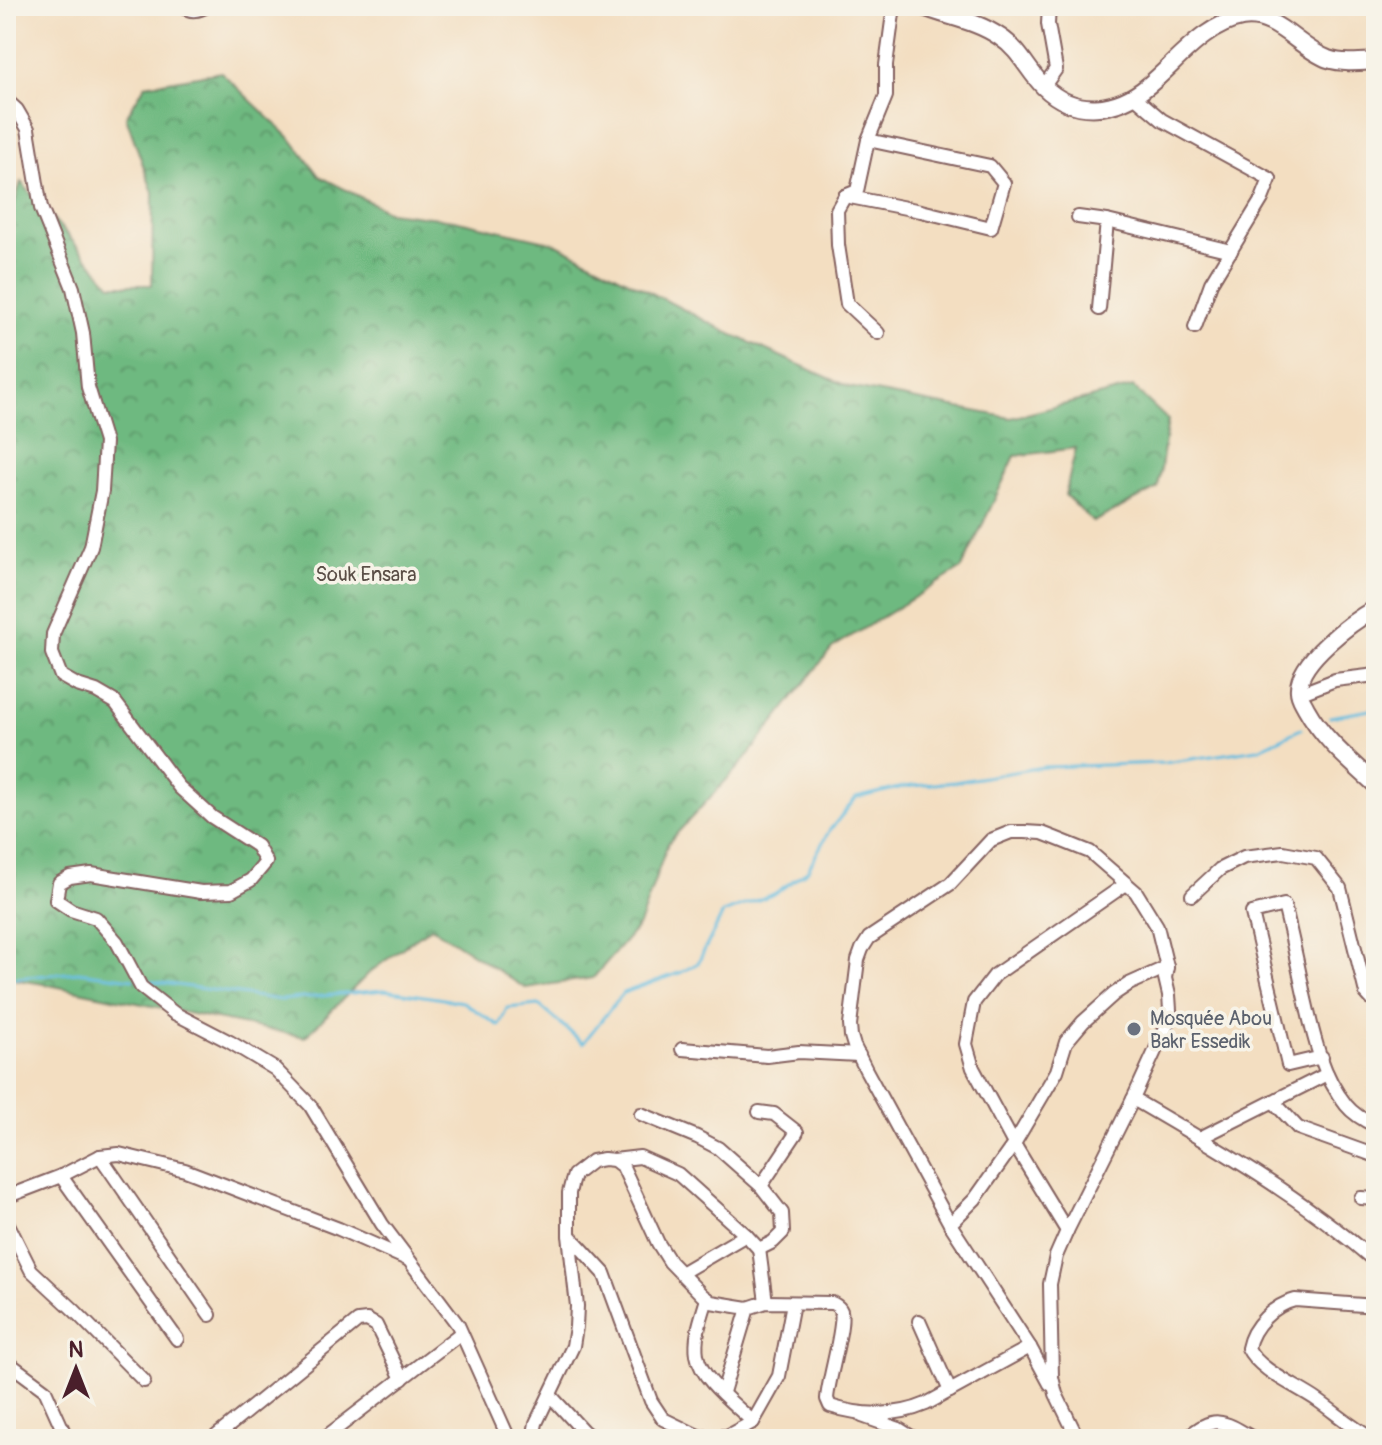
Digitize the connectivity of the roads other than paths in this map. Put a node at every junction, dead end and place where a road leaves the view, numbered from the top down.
1 (184, 6) edge
2 (207, 6) edge
3 (894, 6) edge
4 (921, 6) edge
5 (1049, 6) edge
6 (1376, 61) edge
7 (1044, 86) junction
8 (1134, 96) junction
9 (6, 100) edge
10 (868, 140) junction
11 (845, 196) junction
12 (1078, 217) dead end
13 (1107, 221) junction
14 (1231, 251) junction
15 (1099, 309) dead end
16 (1195, 327) dead end
17 (878, 333) dead end
18 (1376, 608) edge
19 (1376, 675) edge
20 (1299, 694) junction
21 (1376, 785) edge
22 (1126, 884) junction
23 (1192, 895) dead end
24 (1167, 967) junction
25 (1376, 1004) edge
26 (682, 1049) dead end
27 (859, 1055) junction
28 (1322, 1057) junction
29 (1327, 1074) junction
30 (1133, 1099) junction
31 (1273, 1101) junction
32 (759, 1112) dead end
33 (641, 1114) dead end
34 (1376, 1126) edge
35 (1200, 1138) junction
36 (1014, 1144) junction
37 (100, 1156) junction
38 (1376, 1156) edge
39 (614, 1160) junction
40 (61, 1176) junction
41 (761, 1186) junction
42 (6, 1197) edge
43 (1361, 1198) dead end
44 (1376, 1199) edge
45 (6, 1220) edge
46 (950, 1224) junction
47 (1067, 1231) junction
48 (569, 1235) junction
49 (746, 1235) junction
50 (759, 1249) junction
51 (410, 1260) junction
52 (1376, 1262) edge
53 (681, 1273) junction
54 (707, 1299) junction
55 (766, 1302) junction
56 (793, 1303) junction
57 (1376, 1306) edge
58 (748, 1308) junction
59 (210, 1315) dead end
60 (919, 1321) dead end
61 (461, 1333) junction
62 (177, 1339) dead end
63 (1030, 1347) junction
64 (6, 1361) edge
65 (402, 1379) junction
66 (144, 1381) dead end
67 (950, 1391) junction
68 (723, 1392) junction
69 (1056, 1394) junction
70 (550, 1395) junction
71 (847, 1411) junction
72 (753, 1422) junction
73 (214, 1438) edge
74 (67, 1439) edge
75 (323, 1439) edge
76 (509, 1439) edge
77 (533, 1439) edge
78 (593, 1439) edge
79 (915, 1439) edge
80 (1078, 1439) edge
81 (1186, 1439) edge
82 (1254, 1439) edge
83 (1373, 1439) edge

1 - 2 street
3 - 10 street
4 - 7 main road
5 - 7 street
6 - 8 main road
7 - 8 main road
8 - 14 street
9 - 51 street
10 - 11 street
10 - 11 street
11 - 17 street
12 - 13 street
13 - 14 street
13 - 15 street
14 - 16 street
18 - 20 main road
19 - 20 street
20 - 21 main road
22 - 24 street
22 - 27 street
22 - 36 street
23 - 25 street
24 - 30 street
24 - 36 street
26 - 27 street
27 - 46 street
28 - 28 street
28 - 29 street
29 - 31 street
29 - 34 street
30 - 35 street
30 - 47 street
31 - 35 street
31 - 38 street
32 - 41 street
33 - 41 street
35 - 52 street
36 - 46 street
36 - 47 street
37 - 40 street
37 - 51 street
37 - 59 street
39 - 48 street
39 - 49 street
39 - 53 street
40 - 42 street
40 - 62 street
41 - 50 street
43 - 44 street
45 - 66 street
46 - 63 street
47 - 69 street
48 - 70 street
48 - 72 street
49 - 50 street
49 - 53 street
50 - 55 street
51 - 61 street
53 - 54 street
54 - 58 street
54 - 68 street
55 - 56 street
55 - 58 street
56 - 71 street
56 - 72 street
57 - 83 street
58 - 68 street
60 - 67 street
61 - 65 street
61 - 76 street
63 - 67 street
63 - 69 street
64 - 74 street
65 - 73 street
65 - 75 street
67 - 71 street
68 - 72 street
69 - 80 street
70 - 77 street
70 - 78 street
71 - 79 street
81 - 82 street

